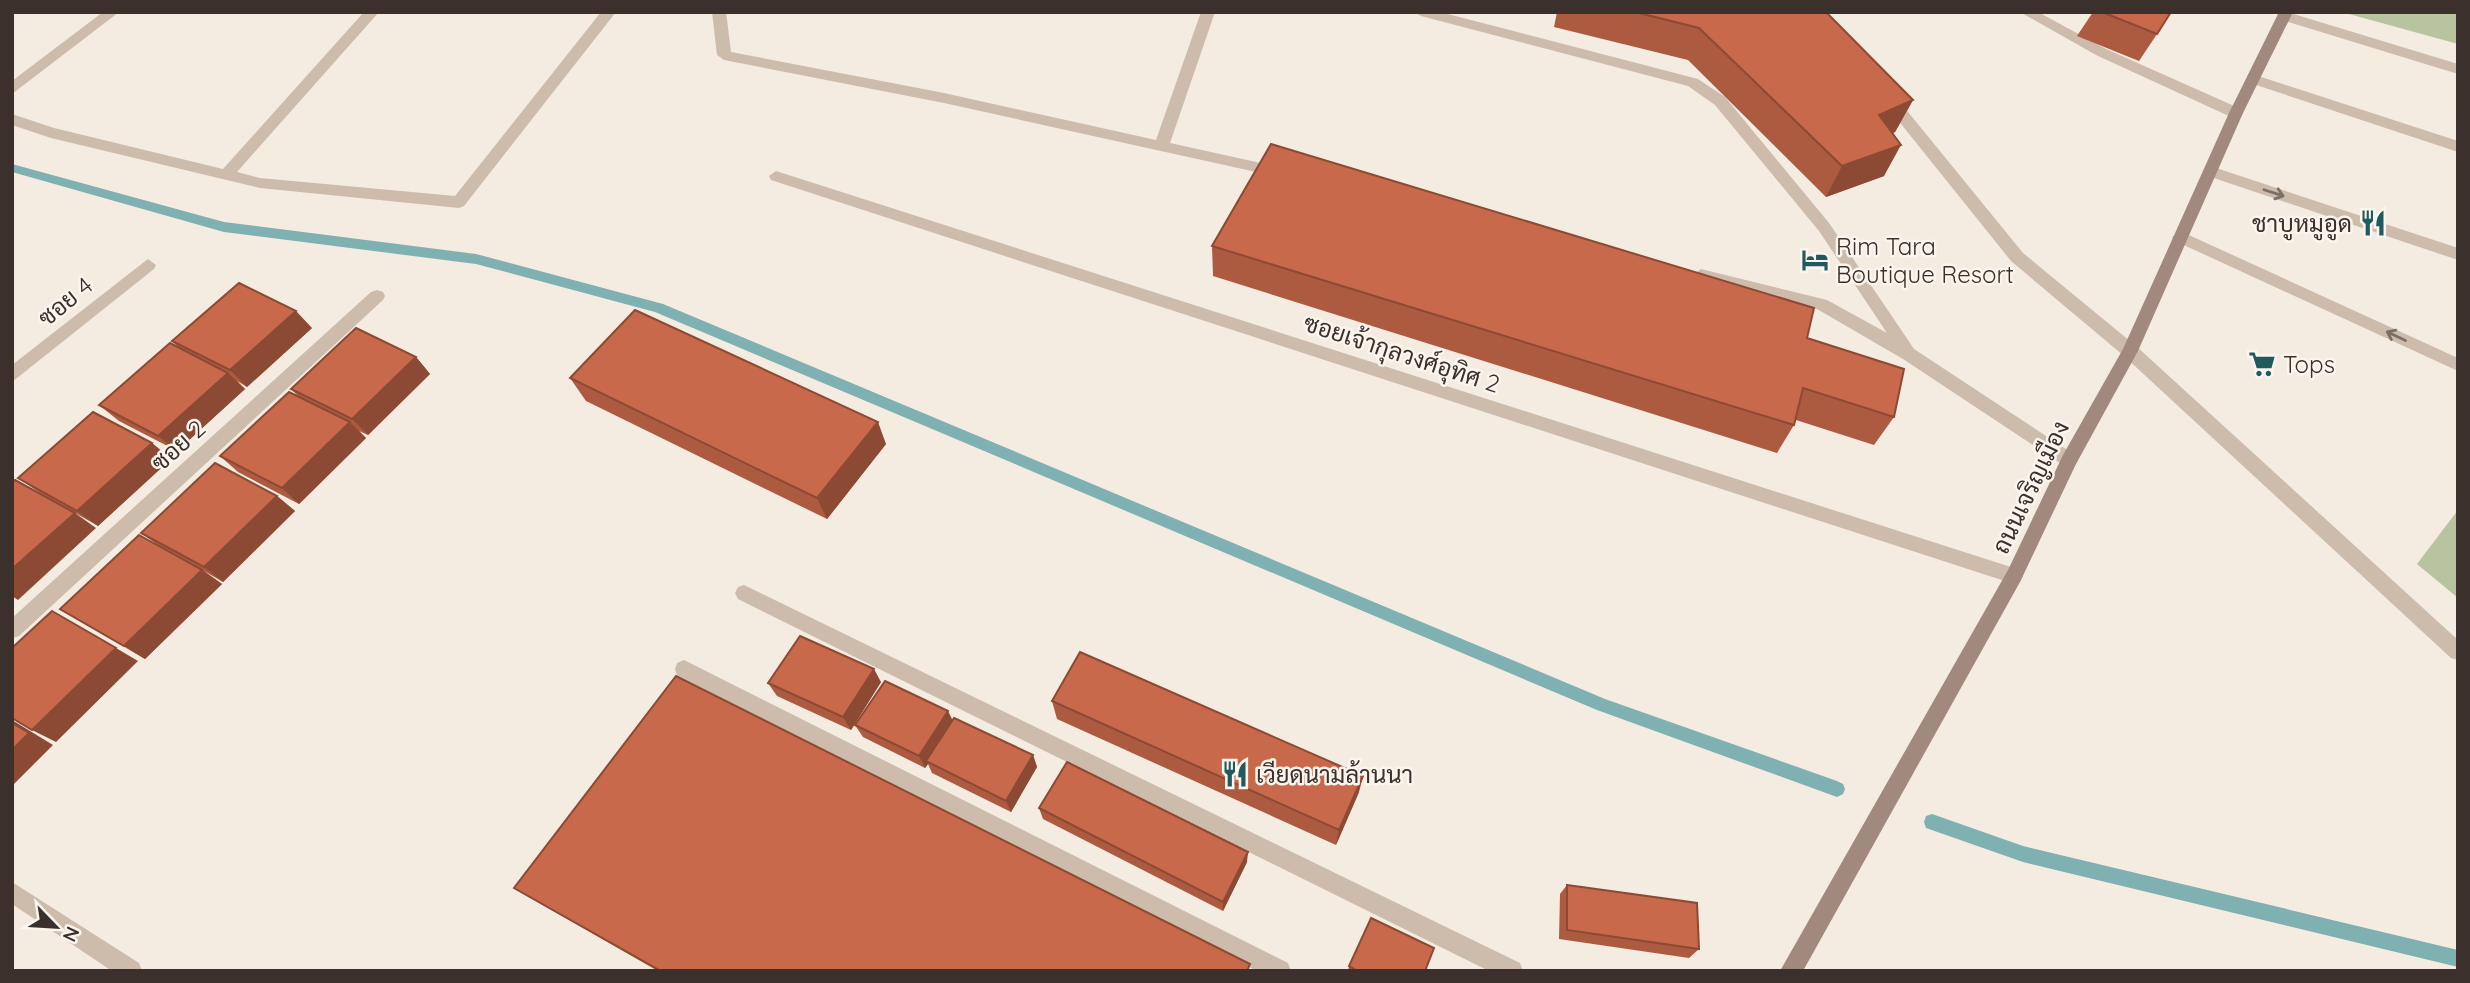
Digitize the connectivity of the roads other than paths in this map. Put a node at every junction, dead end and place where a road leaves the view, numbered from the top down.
1 (113, 12) edge
2 (372, 12) edge
3 (609, 12) edge
4 (719, 12) edge
5 (1208, 12) edge
6 (1421, 12) edge
7 (2027, 12) edge
8 (2285, 14) edge
9 (2458, 69) edge
10 (2252, 79) junction
11 (1880, 87) edge
12 (12, 89) edge
13 (2236, 113) junction
14 (12, 119) edge
15 (1162, 144) junction
16 (2458, 146) edge
17 (2210, 172) junction
18 (226, 175) junction
19 (776, 176) dead end
20 (1297, 177) edge
21 (2180, 237) junction
22 (2458, 254) edge
23 (148, 265) dead end
24 (1686, 271) edge
25 (377, 296) dead end
26 (2130, 351) junction
27 (1909, 354) junction
28 (2458, 365) edge
29 (12, 375) edge
30 (2069, 460) junction
31 (2014, 576) junction
32 (744, 593) dead end
33 (12, 630) edge
34 (2458, 652) edge
35 (684, 669) dead end
36 (12, 892) edge
37 (131, 971) edge
38 (1280, 971) edge
39 (1512, 971) edge
40 (1791, 971) edge

1 - 12 street
2 - 18 street
3 - 18 street
4 - 15 street
5 - 15 street
6 - 27 street
7 - 13 street
8 - 9 street
8 - 10 main road, ถนนเจริญเมือง
10 - 13 main road, ถนนเจริญเมือง
10 - 16 street
11 - 26 street
13 - 17 main road, ถนนเจริญเมือง
14 - 18 street
15 - 20 street
17 - 21 main road, ถนนเจริญเมือง
17 -> 22 street
19 - 31 street, ซอยเจ้ากุลวงศ์อุทิศ 2
21 - 26 main road, ถนนเจริญเมือง
28 -> 21 street
23 - 29 street, ซอย 4
24 - 27 street
25 - 33 street, ซอย 2
26 - 30 main road, ถนนเจริญเมือง
26 - 34 street
27 - 30 street
30 - 31 main road, ถนนเจริญเมือง
31 - 40 main road, ถนนเจริญเมือง
32 - 39 street
35 - 38 street
36 - 37 street

